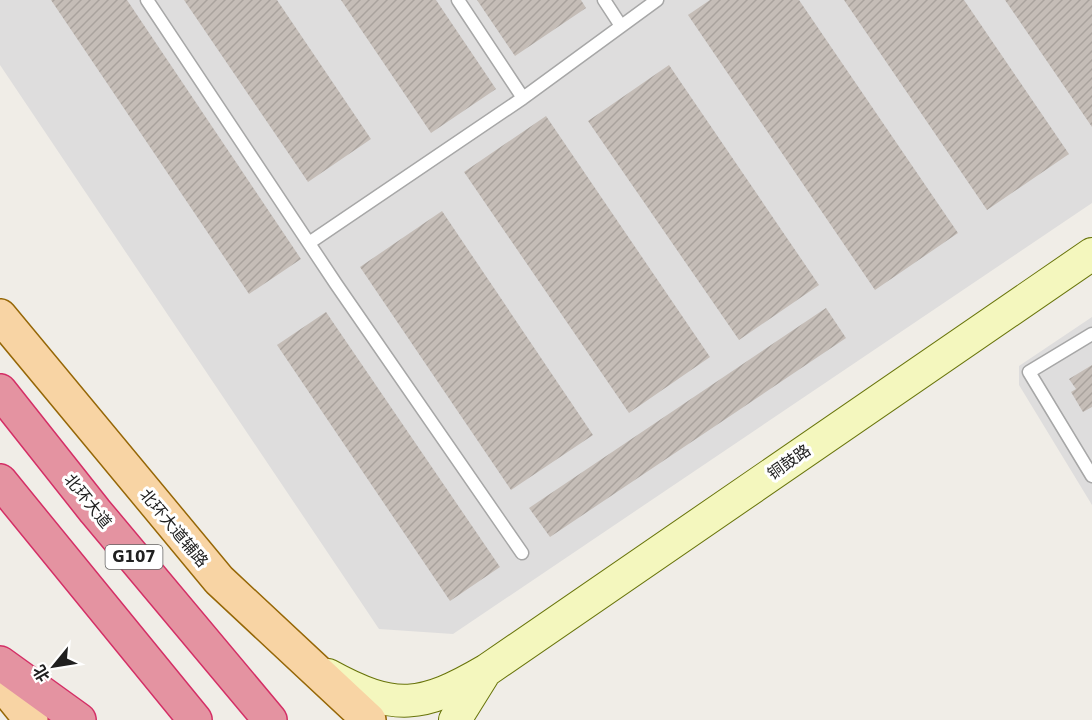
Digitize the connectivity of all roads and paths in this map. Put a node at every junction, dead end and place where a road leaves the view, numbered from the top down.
1 (147, 0) edge
2 (458, 0) edge
3 (604, 0) edge
4 (657, 0) edge
5 (621, 26) junction
6 (523, 98) junction
7 (309, 243) junction
8 (1092, 254) edge
9 (0, 316) edge
10 (1092, 334) edge
11 (0, 391) edge
12 (1092, 476) edge
13 (0, 481) edge
14 (522, 553) dead end
15 (304, 662) junction
16 (0, 663) edge
17 (487, 670) junction
18 (0, 682) edge
19 (31, 720) edge
20 (79, 720) edge
21 (195, 720) edge
22 (270, 720) edge
23 (369, 720) edge
24 (455, 720) edge

1 - 7 lane
2 - 6 lane
3 - 5 lane
4 - 5 lane
5 - 6 lane
6 - 7 lane
7 - 14 lane
8 - 17 main road, 铜鼓路
9 - 15 main road, 北环大道辅路
10 - 12 lane
11 - 22 highway, 北环大道 / G107
13 - 21 highway
15 - 17 main road, 铜鼓路
15 - 23 main road, 北环大道辅路
16 - 20 highway
17 - 24 main road
18 - 19 main road

